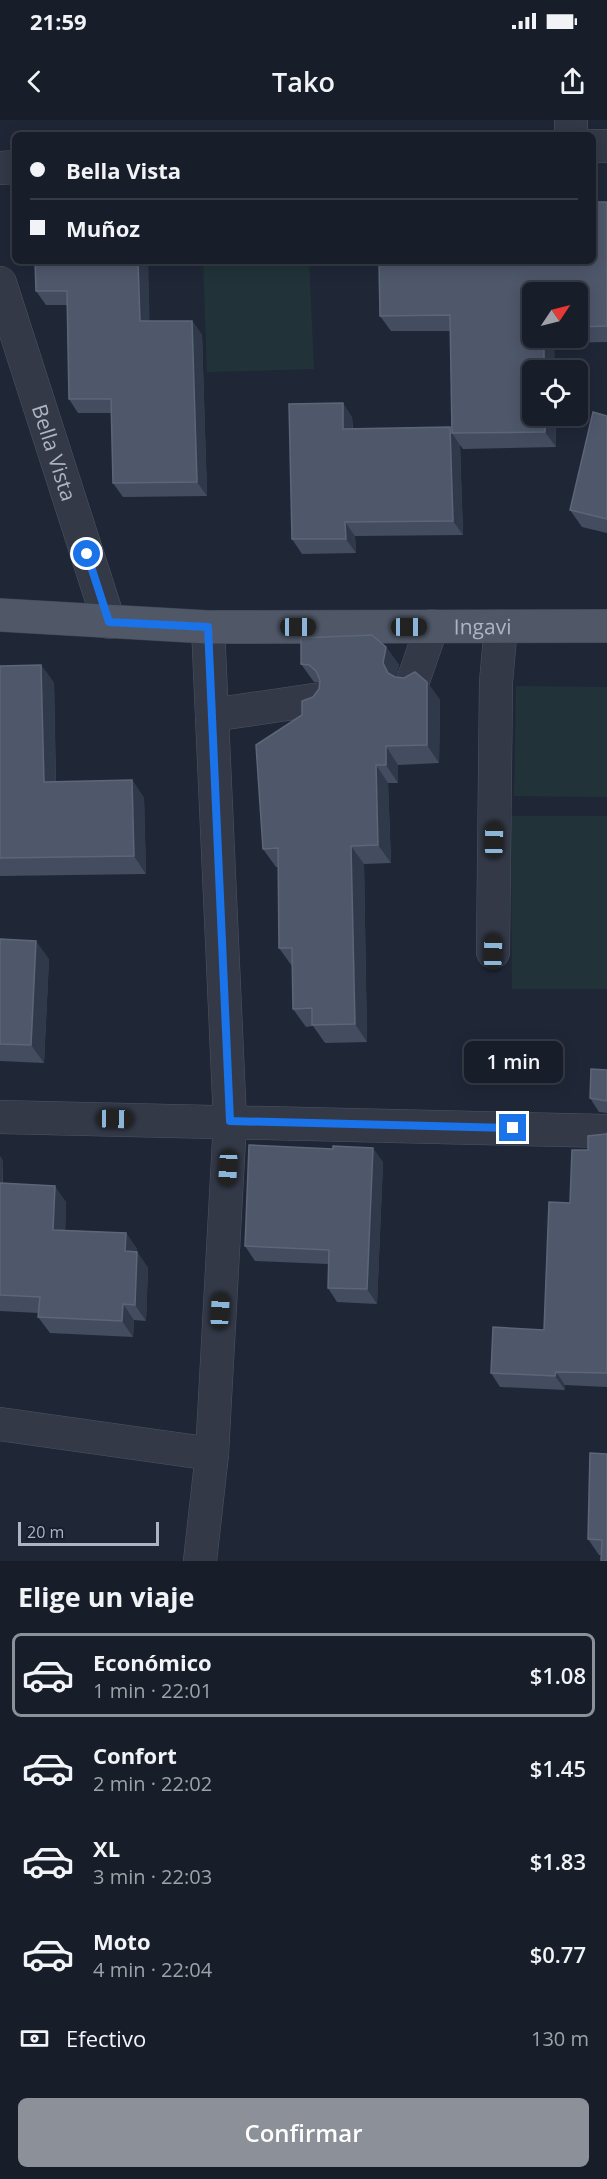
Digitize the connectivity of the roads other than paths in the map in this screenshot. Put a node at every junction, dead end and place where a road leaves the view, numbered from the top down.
1 (0, 283) edge
2 (0, 615) edge
3 (109, 622) junction
4 (501, 626) junction
5 (607, 626) edge
6 (208, 627) junction
7 (432, 627) junction
8 (414, 678) edge
9 (314, 700) edge
10 (212, 716) junction
11 (493, 952) dead end
12 (0, 1117) edge
13 (230, 1121) junction
14 (607, 1131) edge
15 (0, 1424) edge
16 (212, 1454) junction
17 (200, 1561) edge

1 - 3 street, Bella Vista
2 - 3 main road, Ingavi
3 - 6 main road, Ingavi
4 - 5 main road, Ingavi
4 - 7 main road, Ingavi
4 - 11 street
6 - 7 main road, Ingavi
6 - 10 street
7 - 8 street
9 - 10 street
10 - 13 street
12 - 13 street
13 - 14 street
13 - 16 street
15 - 16 street
16 - 17 street

